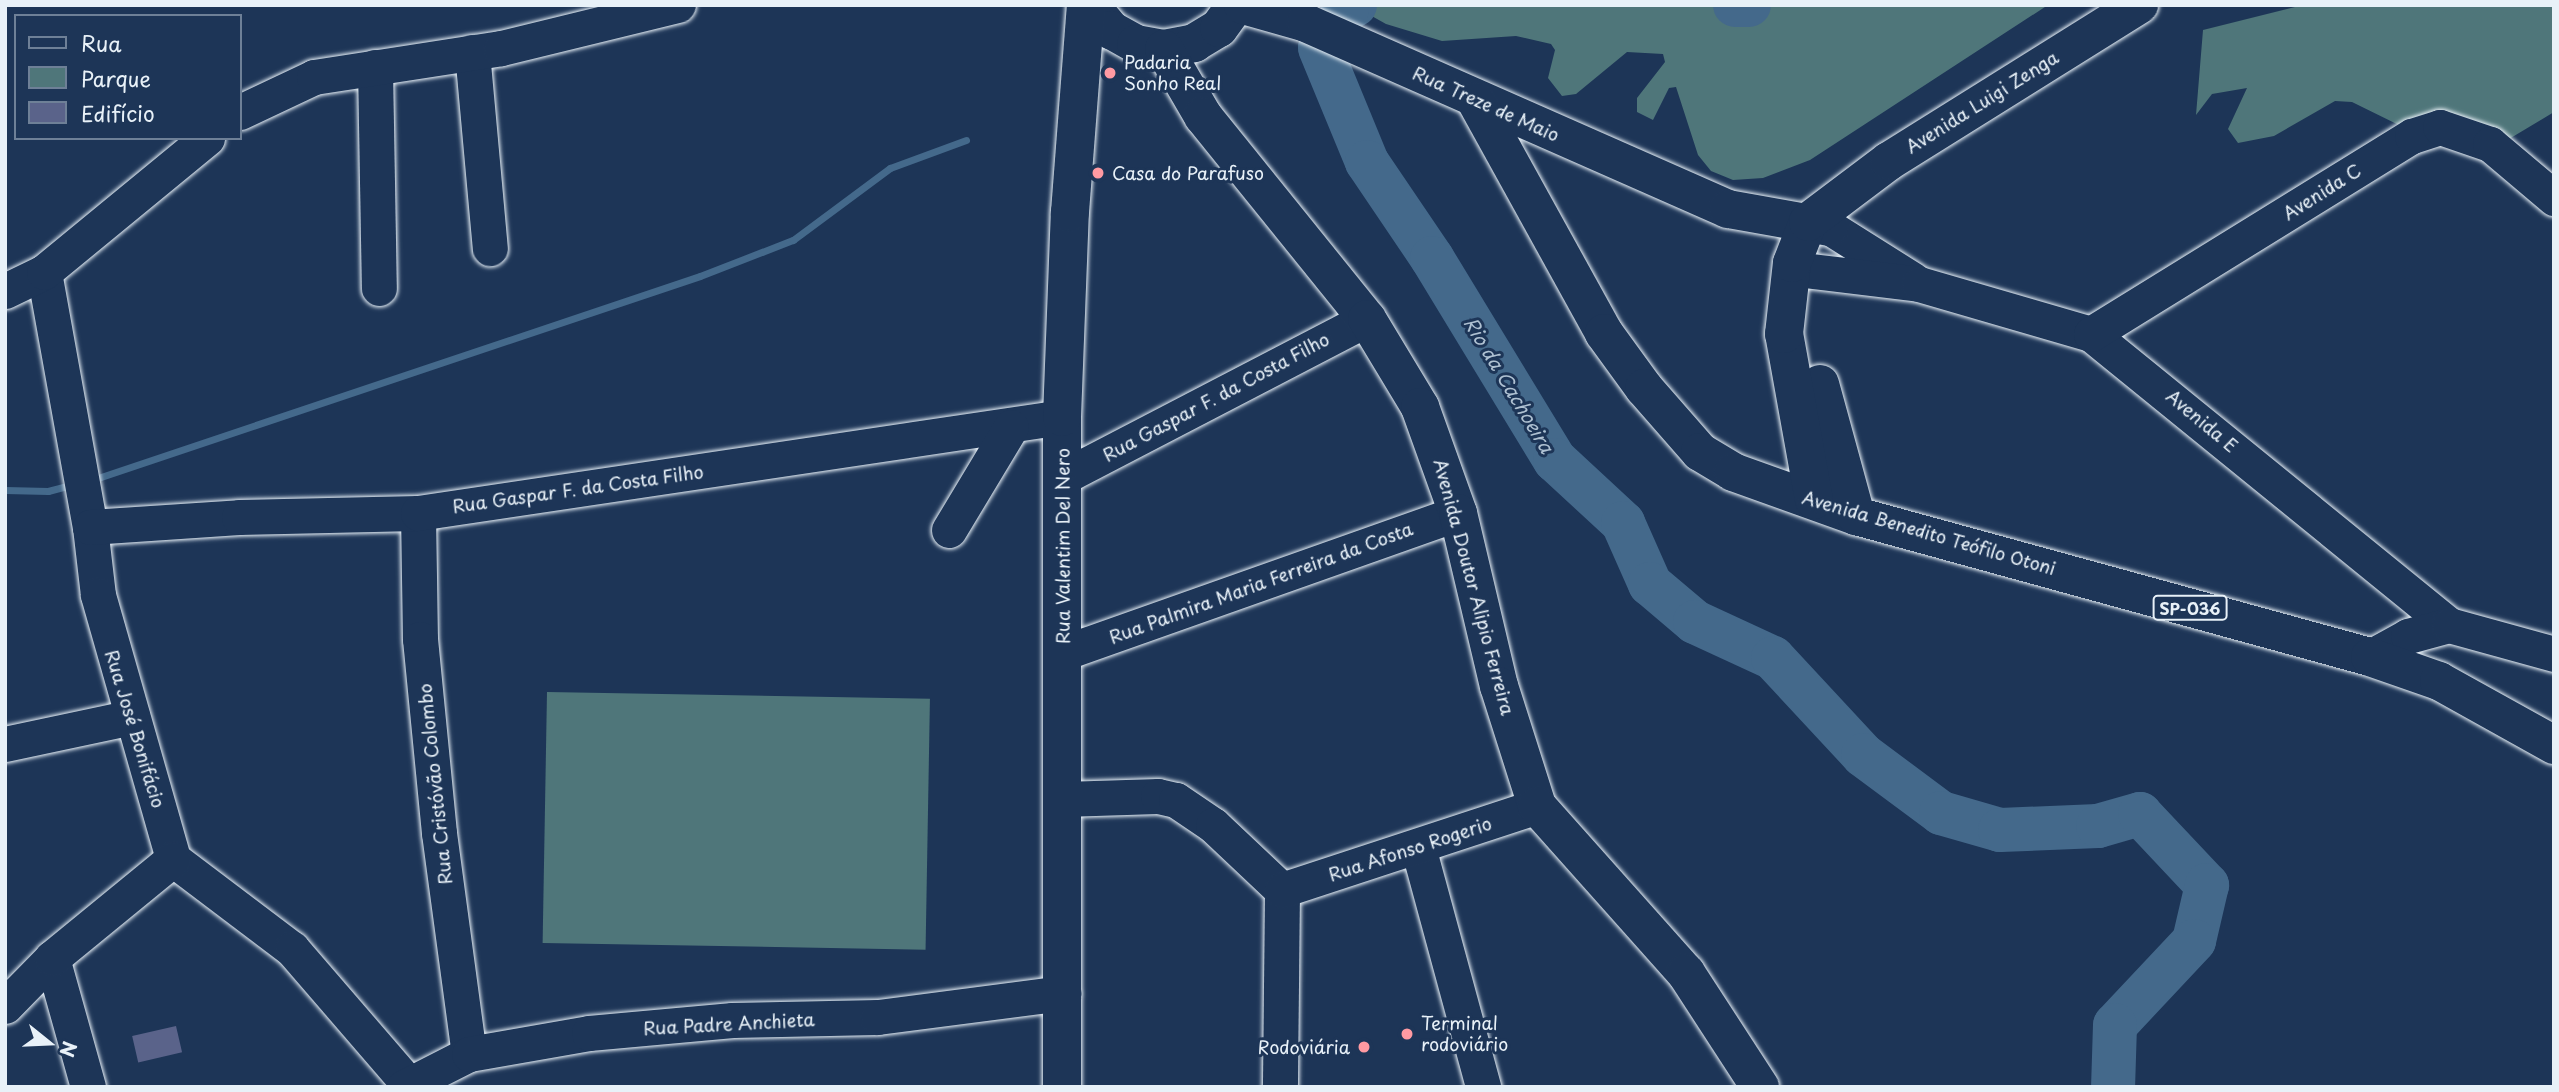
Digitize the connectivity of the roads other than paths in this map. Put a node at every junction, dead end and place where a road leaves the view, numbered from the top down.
1 (678, 5) edge
2 (1088, 5) edge
3 (1236, 5) edge
4 (1243, 5) edge
5 (2139, 5) edge
6 (1164, 49) junction
7 (472, 52) junction
8 (374, 67) junction
9 (1476, 101) junction
10 (242, 111) edge
11 (205, 140) edge
12 (2554, 198) edge
13 (1728, 209) junction
14 (1822, 218) junction
15 (490, 248) dead end
16 (1802, 267) junction
17 (44, 271) junction
18 (1919, 284) junction
19 (379, 288) dead end
20 (5, 291) edge
21 (1367, 319) junction
22 (2091, 334) junction
23 (1062, 417) junction
24 (1011, 427) junction
25 (1065, 476) junction
26 (84, 497) junction
27 (1814, 500) junction
28 (418, 513) junction
29 (1458, 513) junction
30 (1856, 516) junction
31 (949, 530) dead end
32 (2449, 625) junction
33 (1063, 653) junction
34 (2554, 654) edge
35 (2370, 657) junction
36 (132, 717) junction
37 (5, 744) edge
38 (2554, 745) edge
39 (1063, 799) junction
40 (1537, 806) junction
41 (1419, 847) junction
42 (173, 859) junction
43 (1282, 890) junction
44 (52, 958) junction
45 (1063, 993) junction
46 (5, 1006) edge
47 (469, 1054) junction
48 (408, 1086) edge
49 (88, 1087) edge
50 (1062, 1087) edge
51 (1280, 1087) edge
52 (1483, 1087) edge
53 (1760, 1087) edge

1 - 7 street
2 - 6 main road
2 - 23 main road, Rua Valentim Del Nero
3 - 6 main road
4 - 9 main road, Rua Treze de Maio
5 - 14 main road, Avenida Luigi Zenga
6 - 21 main road, Avenida Doutor Alipio Ferreira
7 - 8 street
7 - 15 street
8 - 10 street
8 - 19 street
9 - 13 main road, Rua Treze de Maio
9 - 27 main road, Avenida Benedito Teófilo Otoni
11 - 17 street
12 - 22 street, Avenida C
13 - 14 main road, Rua Treze de Maio
13 - 16 main road, Rua Treze de Maio
14 - 16 main road
14 - 18 street, Avenida E
16 - 18 street, Avenida E
16 - 27 main road
16 - 30 main road
17 - 20 street
17 - 26 street, Rua José Bonifácio
18 - 22 street, Avenida E
21 - 25 street, Rua Gaspar F. da Costa Filho
21 - 29 main road, Avenida Doutor Alipio Ferreira
22 - 32 street, Avenida E
23 - 24 street, Rua Gaspar F. da Costa Filho
23 - 25 main road, Rua Valentim Del Nero
24 - 28 street, Rua Gaspar F. da Costa Filho
24 - 31 street
25 - 33 main road, Rua Valentim Del Nero
26 - 28 street, Rua Gaspar F. da Costa Filho
26 - 36 street, Rua José Bonifácio
27 - 30 main road, Avenida Benedito Teófilo Otoni / SP-036
28 - 47 street, Rua Cristóvão Colombo
29 - 33 street, Rua Palmira Maria Ferreira da Costa
29 - 40 main road, Avenida Doutor Alipio Ferreira
30 - 35 main road, Avenida Benedito Teófilo Otoni / SP-036
32 - 34 street
32 - 35 street
33 - 39 main road, Rua Valentim Del Nero
35 - 38 main road, Avenida Benedito Teófilo Otoni / SP-036
36 - 37 street
36 - 42 street, Rua José Bonifácio
39 - 43 street
39 - 45 main road, Rua Valentim Del Nero
40 - 41 street, Rua Afonso Rogerio
40 - 53 main road, Avenida Doutor Alipio Ferreira
41 - 43 street, Rua Afonso Rogerio
41 - 52 street
42 - 44 street
42 - 48 street
43 - 51 street
44 - 46 street
44 - 49 street
45 - 47 street, Rua Padre Anchieta
45 - 50 main road, Rua Valentim Del Nero
47 - 48 street, Rua Padre Anchieta

